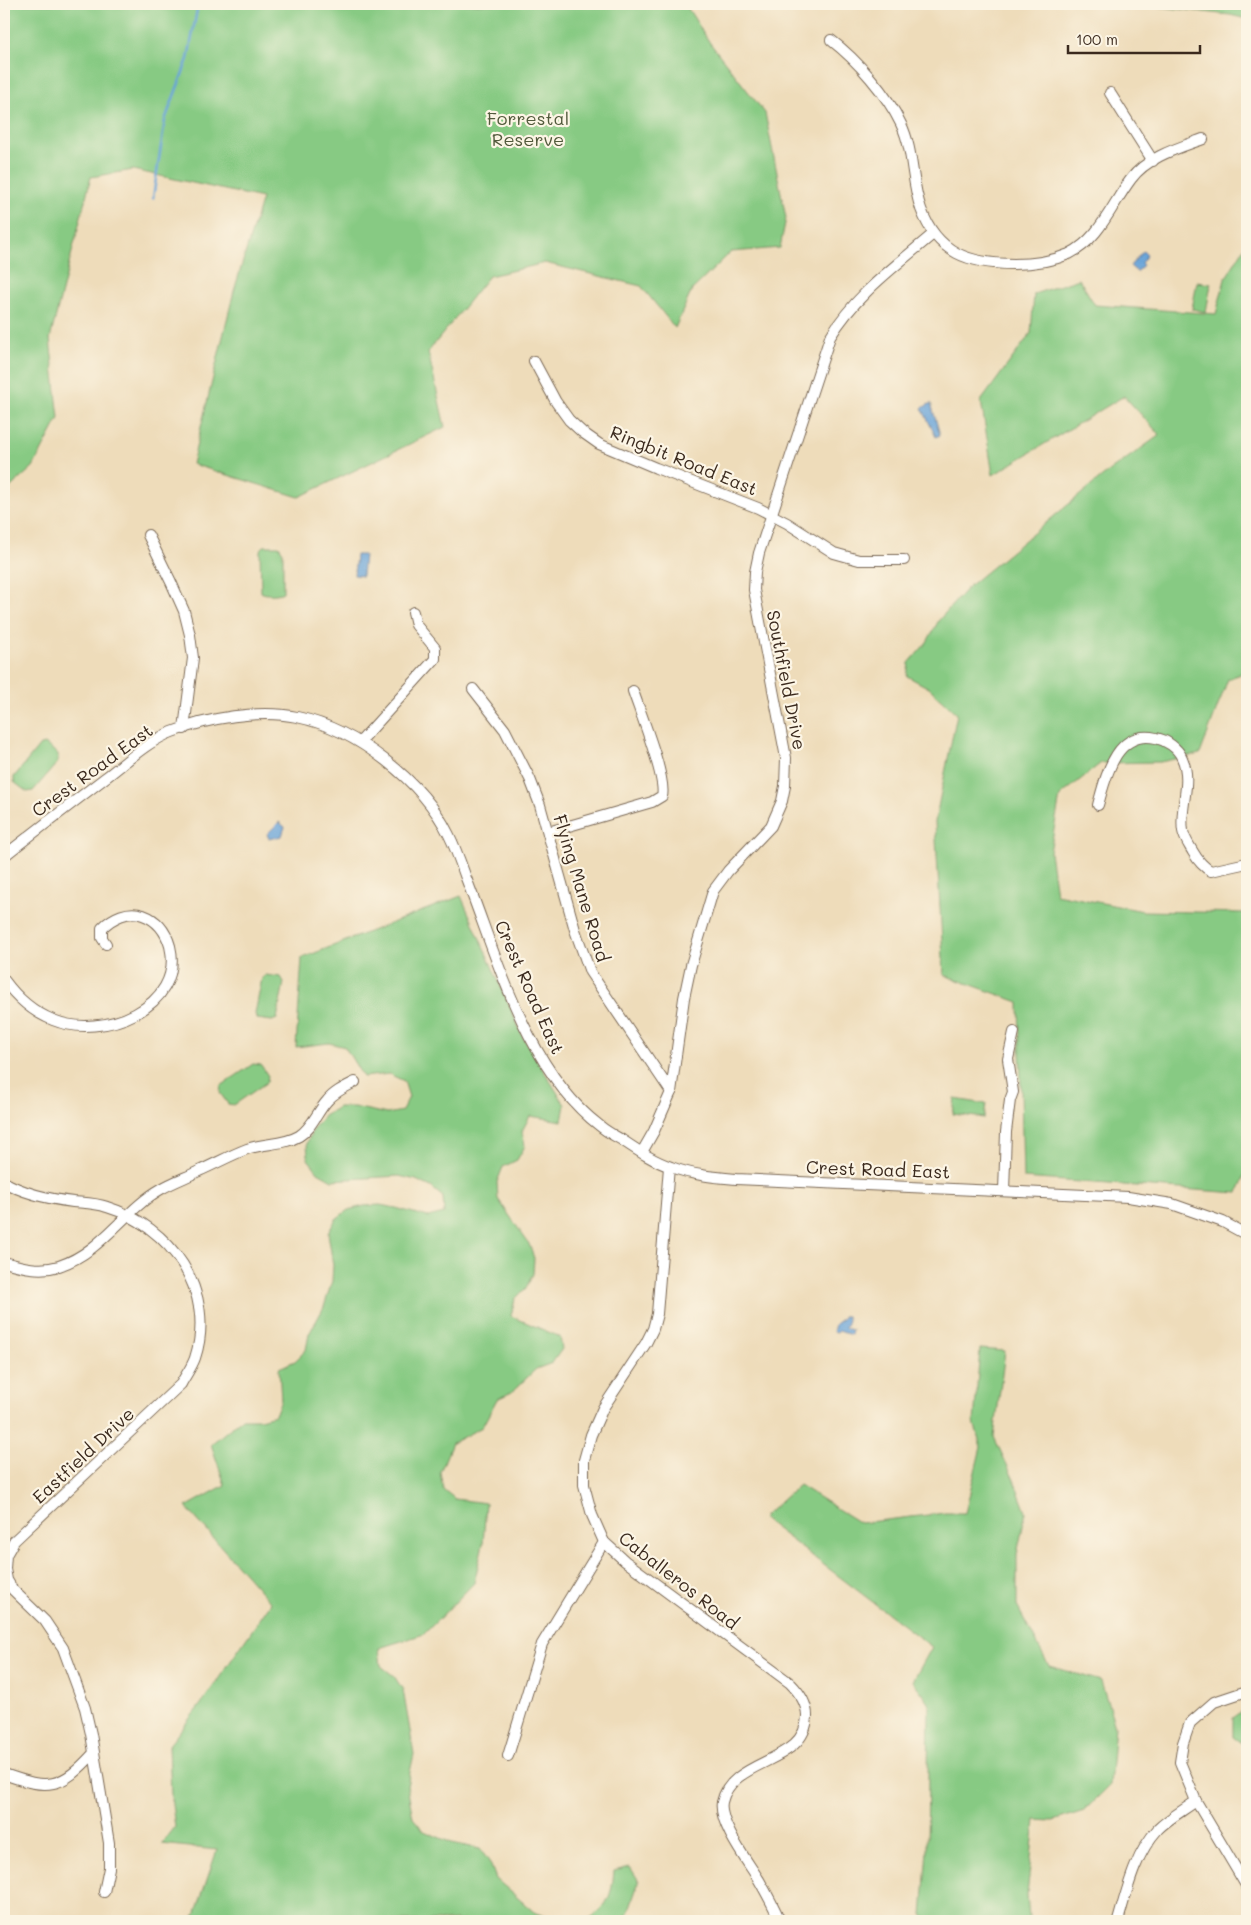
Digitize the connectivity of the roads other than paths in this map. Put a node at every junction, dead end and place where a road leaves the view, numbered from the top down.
1 (831, 40) dead end
2 (1110, 93) dead end
3 (1203, 139) dead end
4 (1152, 161) junction
5 (933, 234) junction
6 (534, 361) dead end
7 (771, 515) junction
8 (148, 535) dead end
9 (904, 560) dead end
10 (413, 612) dead end
11 (473, 689) dead end
12 (633, 691) dead end
13 (184, 729) junction
14 (360, 742) junction
15 (1098, 805) dead end
16 (548, 832) junction
17 (4, 856) edge
18 (1247, 863) edge
19 (106, 944) dead end
20 (4, 980) edge
21 (1014, 1032) dead end
22 (355, 1082) dead end
23 (671, 1092) junction
24 (642, 1152) junction
25 (669, 1167) junction
26 (4, 1182) edge
27 (1004, 1191) junction
28 (129, 1215) junction
29 (1247, 1234) edge
30 (4, 1262) edge
31 (604, 1542) junction
32 (1247, 1691) edge
33 (93, 1754) junction
34 (508, 1756) dead end
35 (4, 1774) edge
36 (1196, 1801) junction
37 (1247, 1887) edge
38 (104, 1892) dead end
39 (780, 1921) edge
40 (1118, 1921) edge

1 - 5 street
2 - 4 street
3 - 4 street
4 - 5 street
5 - 7 street, Southfield Drive
6 - 7 street, Ringbit Road East
7 - 9 street, Ringbit Road East
7 - 23 street, Southfield Drive
8 - 13 street
10 - 14 street
11 - 16 street, Flying Mane Road
12 - 16 street
13 - 14 street, Crest Road East
13 - 17 street, Crest Road East
14 - 24 street, Crest Road East
15 - 18 street
16 - 23 street, Flying Mane Road
19 - 20 street
21 - 27 street
22 - 28 street
23 - 24 street, Southfield Drive
24 - 25 street, Crest Road East
25 - 27 street, Crest Road East
25 - 31 street, Caballeros Road
26 - 28 street, Eastfield Drive
27 - 29 street, Crest Road East
28 - 30 street
28 - 33 street, Eastfield Drive
31 - 34 street
31 - 39 street, Caballeros Road
32 - 36 street
33 - 35 street
33 - 38 street, Eastfield Drive
36 - 37 street
36 - 40 street

